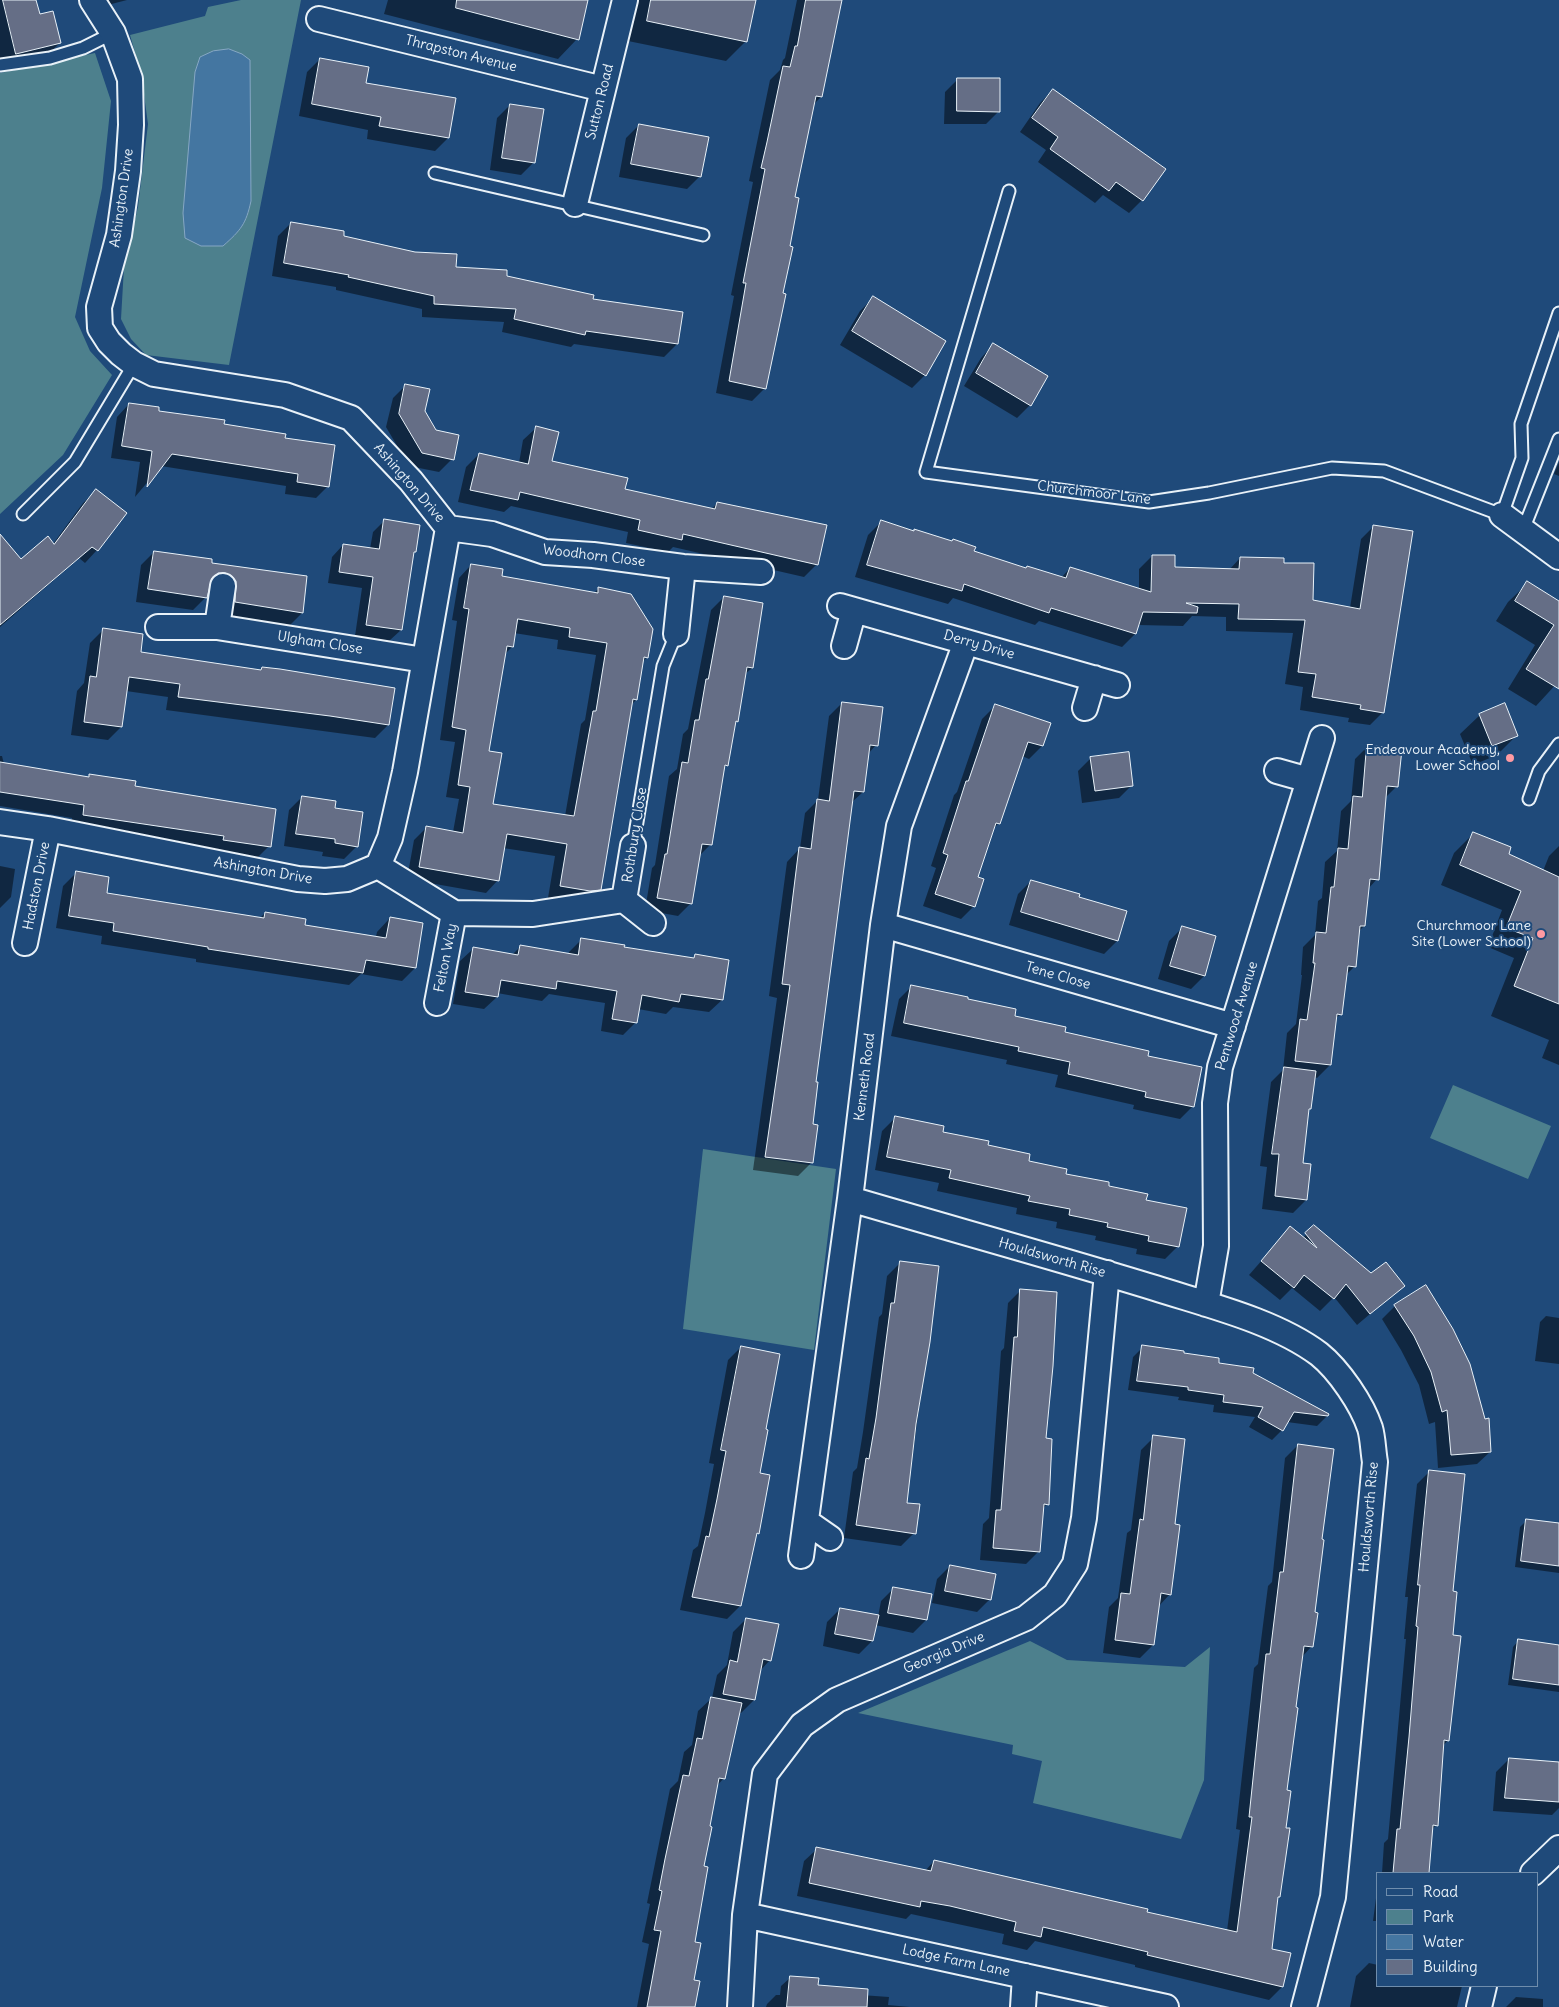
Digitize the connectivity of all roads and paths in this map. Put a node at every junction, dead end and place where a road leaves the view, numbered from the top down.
1 (92, 0) edge
2 (625, 0) edge
3 (320, 19) dead end
4 (113, 33) junction
5 (0, 65) edge
6 (603, 89) junction
7 (436, 173) dead end
8 (1008, 192) dead end
9 (575, 204) junction
10 (703, 235) dead end
11 (1559, 313) edge
12 (134, 364) junction
13 (1559, 439) edge
14 (23, 514) dead end
15 (1502, 515) junction
16 (448, 528) junction
17 (1523, 530) junction
18 (1559, 557) edge
19 (683, 567) junction
20 (761, 572) dead end
21 (223, 586) dead end
22 (158, 627) dead end
23 (217, 627) junction
24 (676, 634) joint
25 (966, 642) junction
26 (844, 646) dead end
27 (424, 660) junction
28 (1094, 678) junction
29 (1117, 685) dead end
30 (1085, 708) dead end
31 (1322, 738) dead end
32 (1559, 744) edge
33 (1276, 771) dead end
34 (1309, 780) junction
35 (1528, 799) dead end
36 (0, 822) edge
37 (48, 829) junction
38 (633, 846) joint
39 (378, 866) junction
40 (624, 900) junction
41 (454, 913) junction
42 (653, 923) dead end
43 (883, 925) junction
44 (25, 943) dead end
45 (437, 1003) dead end
46 (1233, 1026) junction
47 (850, 1199) junction
48 (1107, 1273) junction
49 (1206, 1304) junction
50 (807, 1522) junction
51 (830, 1538) dead end
52 (801, 1556) dead end
53 (1559, 1848) edge
54 (1534, 1872) edge
55 (745, 1915) junction
56 (1025, 1976) junction
57 (1484, 1987) edge
58 (740, 2007) edge
59 (1023, 2007) edge
60 (1166, 2007) edge
61 (1304, 2007) edge
62 (1479, 2007) edge

1 - 4 street, Ashington Drive
2 - 6 street, Sutton Road
3 - 6 street, Thrapston Avenue
4 - 5 lane
4 - 12 street, Ashington Drive
6 - 9 street, Sutton Road
7 - 9 lane
8 - 15 lane, Churchmoor Lane
9 - 10 lane
11 - 15 lane
12 - 14 lane
12 - 16 street, Ashington Drive
13 - 17 lane
15 - 17 street, Churchmoor Lane
16 - 19 street, Woodhorn Close
16 - 27 street, Ashington Drive
17 - 18 street, Churchmoor Lane
19 - 20 street, Woodhorn Close
19 - 24 street
21 - 23 street
22 - 23 street, Ulgham Close
23 - 27 street, Ulgham Close
24 - 38 lane, Rothbury Close
25 - 26 street, Derry Drive
25 - 28 street, Derry Drive
25 - 43 street, Kenneth Road
27 - 39 street, Ashington Drive
28 - 29 street, Derry Drive
28 - 30 street
31 - 34 street, Pentwood Avenue
32 - 35 lane
33 - 34 street
34 - 46 street, Pentwood Avenue
36 - 37 street, Ashington Drive
37 - 39 street, Ashington Drive
37 - 44 street, Hadston Drive
38 - 40 street, Rothbury Close
39 - 41 street
40 - 41 street, Rothbury Close
40 - 42 street, Rothbury Close
41 - 45 street, Felton Way
43 - 46 street, Tene Close
43 - 47 street, Kenneth Road
46 - 49 street, Pentwood Avenue
47 - 48 street, Houldsworth Rise
47 - 50 street, Kenneth Road
48 - 49 street, Houldsworth Rise
48 - 55 street, Georgia Drive
49 - 61 street, Houldsworth Rise
50 - 51 street
50 - 52 street, Kenneth Road
53 - 54 street
55 - 56 street, Lodge Farm Lane
55 - 58 street, Georgia Drive
56 - 59 street
56 - 60 street, Lodge Farm Lane
57 - 62 street

